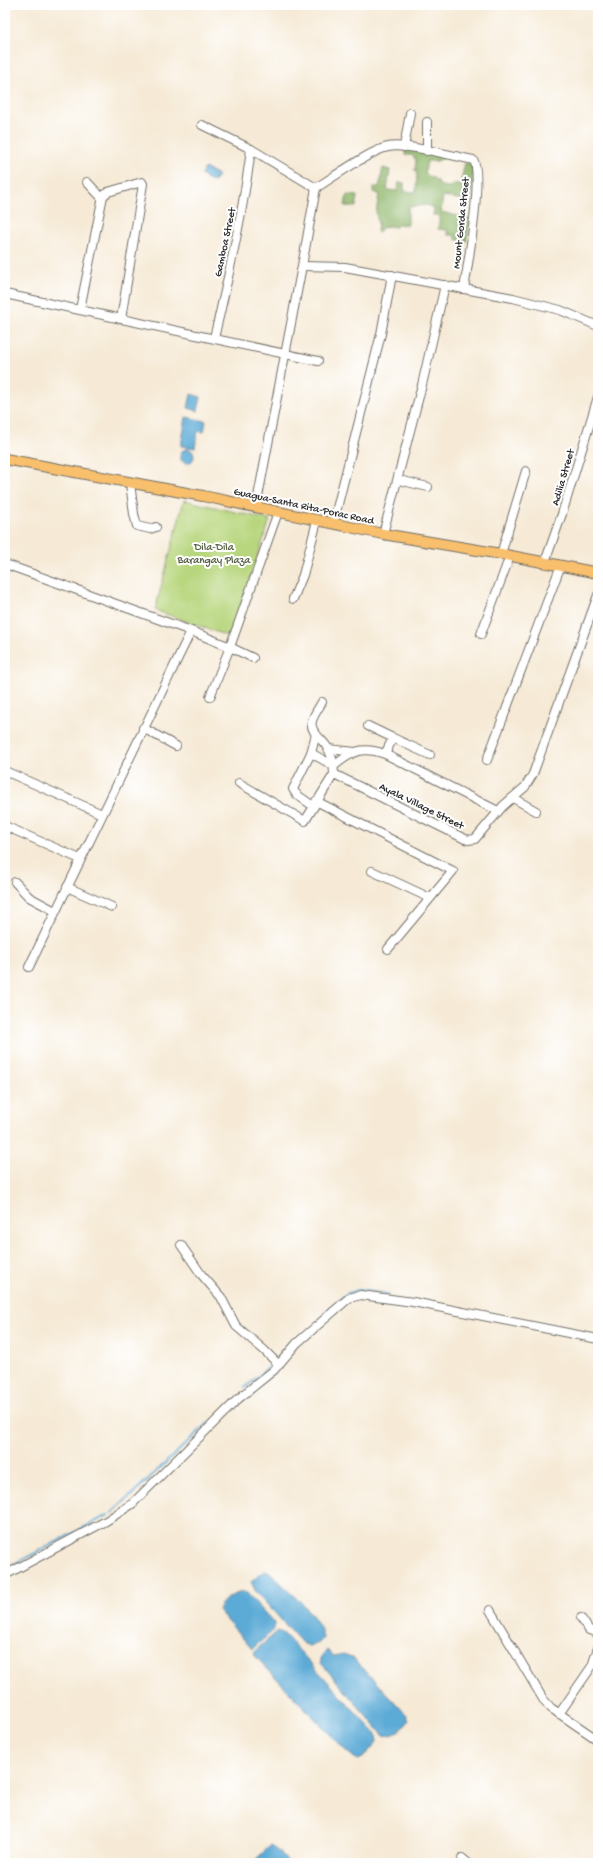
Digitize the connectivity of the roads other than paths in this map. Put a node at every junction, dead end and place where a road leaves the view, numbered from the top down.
1 (410, 113) dead end
2 (427, 122) dead end
3 (202, 125) dead end
4 (404, 147) junction
5 (250, 149) junction
6 (426, 151) junction
7 (87, 182) dead end
8 (316, 188) junction
9 (102, 198) junction
10 (302, 266) junction
11 (392, 275) junction
12 (445, 285) junction
13 (464, 289) junction
14 (5, 294) edge
15 (80, 309) junction
16 (121, 319) junction
17 (598, 326) edge
18 (214, 338) junction
19 (286, 354) junction
20 (318, 361) dead end
21 (598, 397) edge
22 (5, 459) edge
23 (526, 471) dead end
24 (399, 480) junction
25 (130, 483) junction
26 (428, 487) dead end
27 (256, 506) junction
28 (278, 512) junction
29 (317, 521) junction
30 (333, 524) junction
31 (156, 527) dead end
32 (383, 534) junction
33 (505, 555) junction
34 (545, 562) junction
35 (5, 564) edge
36 (561, 565) junction
37 (598, 573) edge
38 (598, 595) edge
39 (293, 599) dead end
40 (190, 631) junction
41 (481, 634) dead end
42 (230, 647) junction
43 (253, 658) dead end
44 (210, 696) dead end
45 (322, 702) dead end
46 (368, 726) dead end
47 (143, 728) junction
48 (316, 734) junction
49 (393, 738) junction
50 (176, 746) dead end
51 (328, 749) junction
52 (356, 752) junction
53 (311, 753) junction
54 (385, 754) junction
55 (430, 756) dead end
56 (487, 760) dead end
57 (334, 770) junction
58 (5, 771) edge
59 (239, 783) dead end
60 (514, 798) junction
61 (315, 804) junction
62 (498, 811) junction
63 (536, 811) dead end
64 (102, 814) junction
65 (5, 826) edge
66 (80, 859) junction
67 (372, 871) dead end
68 (15, 882) dead end
69 (67, 887) junction
70 (430, 898) junction
71 (112, 907) dead end
72 (55, 911) junction
73 (388, 949) dead end
74 (29, 967) dead end
75 (182, 1244) dead end
76 (598, 1339) edge
77 (276, 1362) junction
78 (5, 1574) edge
79 (490, 1610) dead end
80 (581, 1618) dead end
81 (598, 1633) edge
82 (598, 1648) edge
83 (559, 1714) junction
84 (598, 1740) edge

1 - 4 street
2 - 6 street
3 - 5 street
4 - 6 street
4 - 8 street
5 - 8 street
5 - 18 street, Gamboa Street
6 - 13 street, Mount Gorda Street
7 - 9 street
8 - 10 street
9 - 15 street
9 - 16 street
10 - 11 street
10 - 19 street
11 - 12 street
11 - 30 street
12 - 13 street
12 - 24 street
13 - 17 street
14 - 15 street
15 - 16 street
16 - 18 street
18 - 19 street
19 - 20 street
19 - 27 street
21 - 34 street, Adilia Street
22 - 25 main road, Guagua-Santa Rita-Porac Road
23 - 33 street
24 - 26 street
24 - 32 street
25 - 27 main road, Guagua-Santa Rita-Porac Road
25 - 31 street
27 - 28 main road, Guagua-Santa Rita-Porac Road
28 - 29 main road, Guagua-Santa Rita-Porac Road
28 - 42 street
29 - 30 main road, Guagua-Santa Rita-Porac Road
29 - 39 street
30 - 32 main road, Guagua-Santa Rita-Porac Road
32 - 33 main road, Guagua-Santa Rita-Porac Road
33 - 34 main road, Guagua-Santa Rita-Porac Road
33 - 41 street
34 - 36 main road, Guagua-Santa Rita-Porac Road
35 - 40 street
36 - 37 main road, Guagua-Santa Rita-Porac Road
36 - 56 street
38 - 60 street, Ayala Village Street
40 - 42 street
40 - 47 street
42 - 43 street
42 - 44 street
45 - 48 street
46 - 49 street
47 - 50 street
47 - 64 street
48 - 51 street
48 - 53 street
49 - 54 street
49 - 55 street
51 - 52 street
51 - 57 street
52 - 54 street
52 - 57 street
53 - 57 street, Ayala Village Street
53 - 61 street
54 - 62 street
57 - 61 street
57 - 62 street, Ayala Village Street
58 - 64 street
59 - 61 street
60 - 62 street, Ayala Village Street
60 - 63 street
61 - 70 street
64 - 66 street
65 - 66 street
66 - 69 street
67 - 70 street
68 - 72 street
69 - 71 street
69 - 72 street
70 - 73 street
72 - 74 street
75 - 77 street
76 - 77 street
77 - 78 street
79 - 83 street
80 - 81 street
82 - 83 street
83 - 84 street

